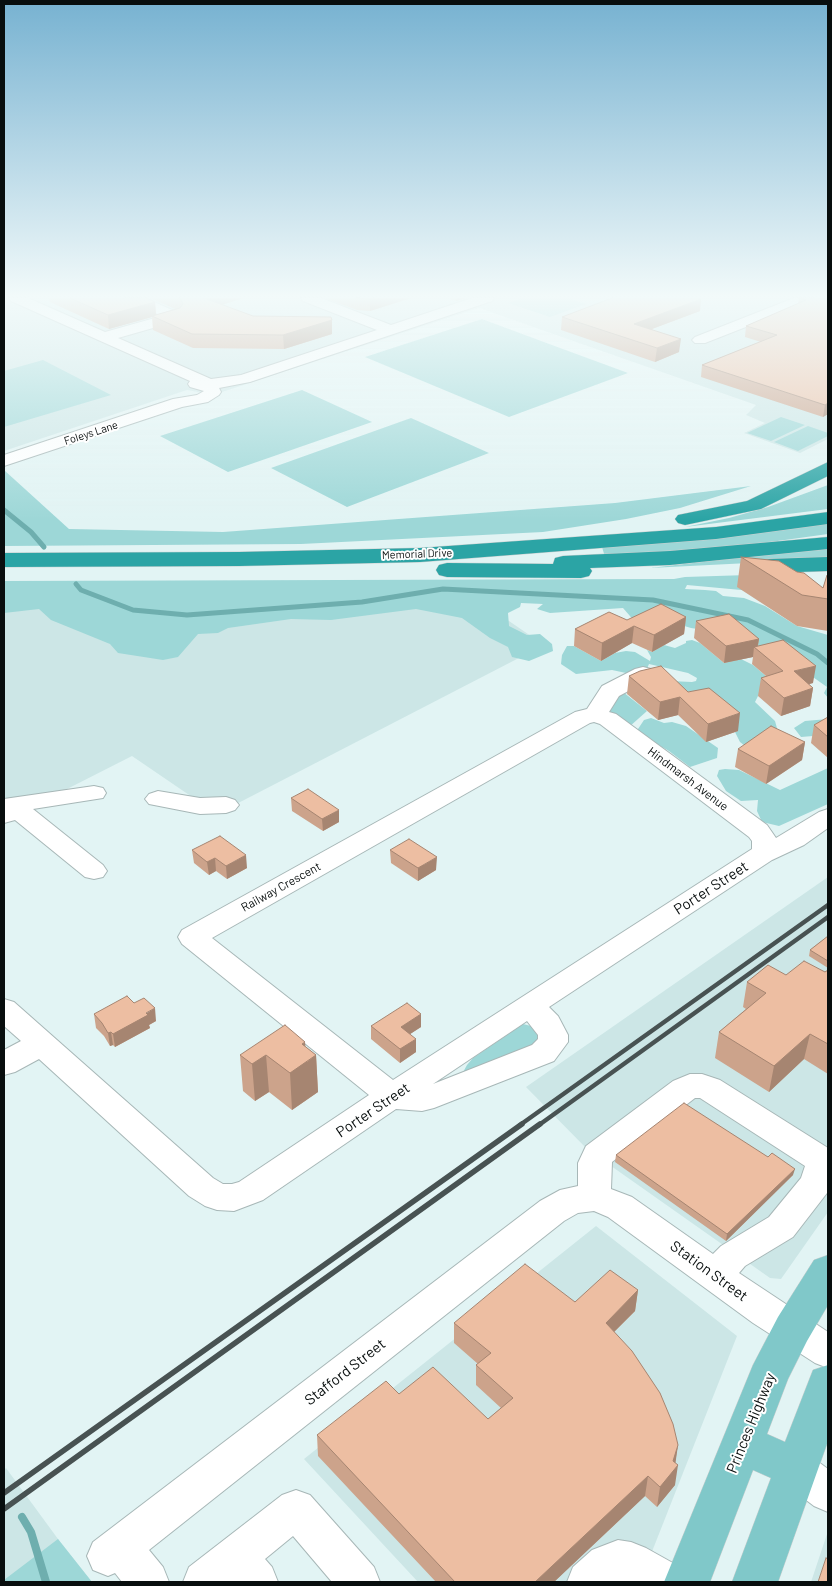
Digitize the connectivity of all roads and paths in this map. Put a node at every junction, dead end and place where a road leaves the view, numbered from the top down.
1 (155, 372) edge
2 (265, 372) edge
3 (179, 388) junction
4 (208, 390) junction
5 (828, 457) edge
6 (4, 461) edge
7 (828, 468) edge
8 (694, 517) junction
9 (828, 518) edge
10 (828, 543) edge
11 (487, 551) junction
12 (828, 564) edge
13 (8, 566) edge
14 (410, 570) junction
15 (643, 674) edge
16 (595, 715) junction
17 (94, 793) dead end
18 (158, 799) dead end
19 (226, 805) dead end
20 (9, 806) edge
21 (828, 817) edge
22 (763, 854) junction
23 (94, 871) dead end
24 (529, 1005) junction
25 (4, 1009) edge
26 (41, 1044) junction
27 (4, 1064) edge
28 (393, 1097) junction
29 (591, 1198) junction
30 (828, 1271) edge
31 (715, 1276) junction
32 (792, 1329) junction
33 (828, 1352) edge
34 (828, 1383) edge
35 (742, 1444) junction
36 (812, 1480) edge
37 (246, 1570) edge
38 (148, 1582) edge
39 (204, 1582) edge
40 (359, 1582) edge
41 (588, 1582) edge
42 (665, 1582) edge
43 (687, 1582) edge
44 (755, 1582) edge

1 - 3 street
2 - 4 street, Foleys Lane
3 - 4 street, Foleys Lane
3 - 4 street
3 - 6 street, Foleys Lane
5 - 8 highway
7 - 8 highway
8 - 11 highway
9 - 11 highway, Memorial Drive
10 - 14 highway, Memorial Drive
11 - 13 highway, Memorial Drive
12 - 14 highway
13 - 14 highway, Memorial Drive
15 - 16 street
16 - 22 street, Hindmarsh Avenue
16 - 28 street, Railway Crescent
17 - 20 street
18 - 19 street
20 - 23 street
21 - 22 street, Porter Street
22 - 24 street, Porter Street
24 - 28 street, Porter Street
24 - 28 street
25 - 26 street, Porter Street
26 - 27 street
26 - 28 street, Porter Street
29 - 31 street, Station Street
29 - 31 street
29 - 38 street, Stafford Street
30 - 32 main road, Princes Highway
31 - 32 street, Station Street
32 - 33 street, Station Street
32 - 35 main road, Princes Highway
34 - 36 main road
35 - 36 main road
35 - 43 main road, Princes Highway
36 - 44 main road
37 - 39 street
37 - 40 street
41 - 42 street

